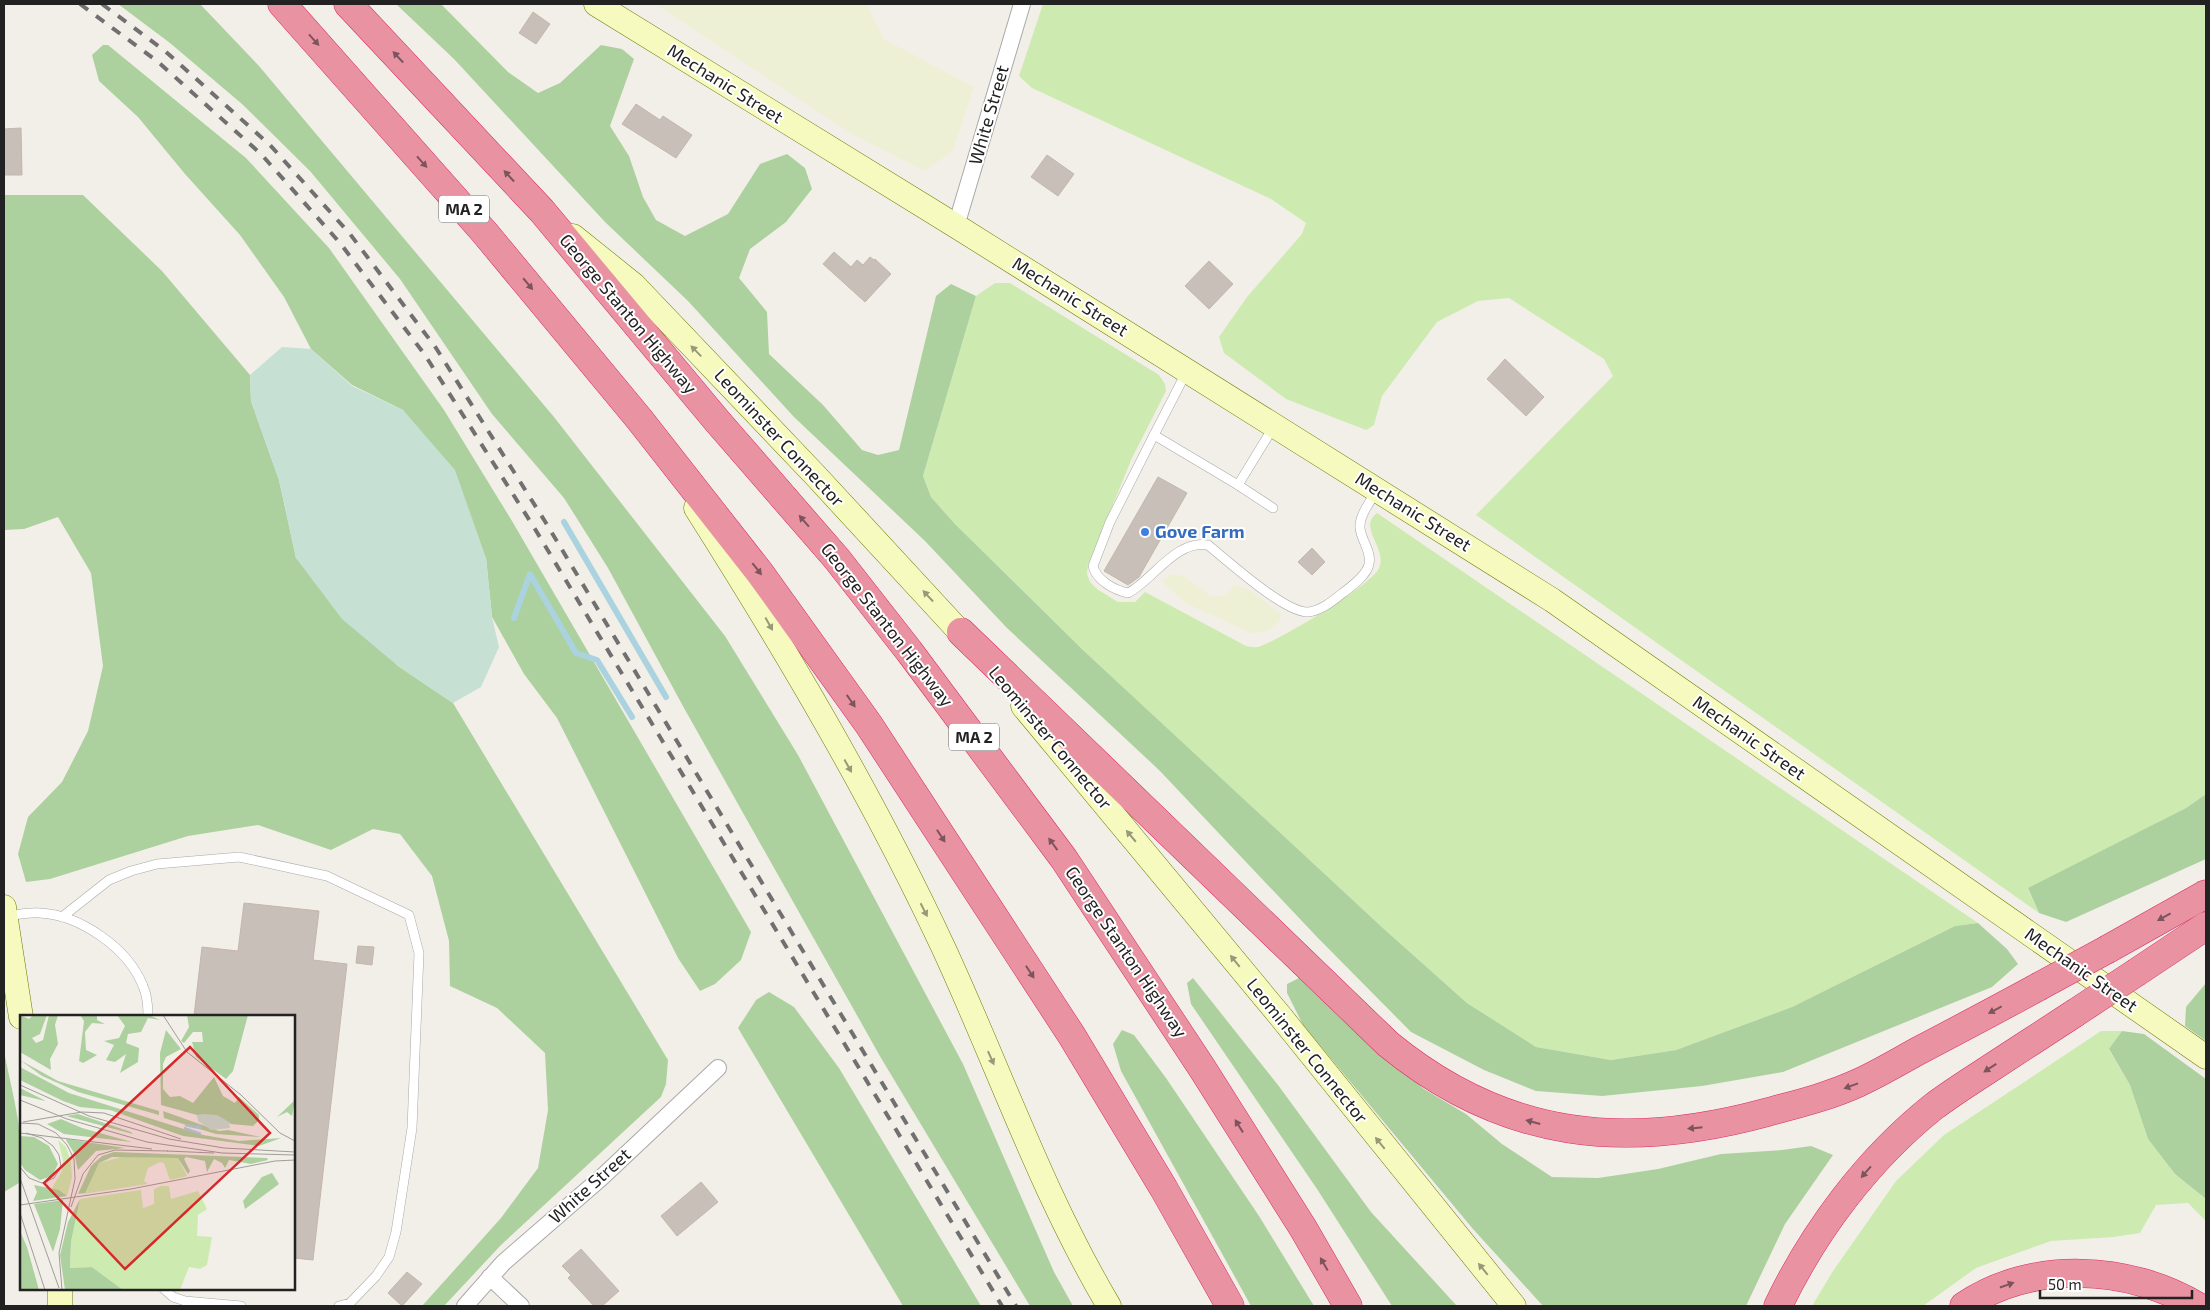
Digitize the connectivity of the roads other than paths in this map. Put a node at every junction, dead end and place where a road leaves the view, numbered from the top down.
1 (282, 4) edge
2 (348, 4) edge
3 (596, 4) edge
4 (1022, 4) edge
5 (542, 211) junction
6 (956, 226) junction
7 (1187, 371) junction
8 (640, 420) junction
9 (1274, 425) junction
10 (1154, 435) junction
11 (1238, 485) junction
12 (1377, 490) junction
13 (1274, 508) dead end
14 (961, 632) junction
15 (2206, 894) edge
16 (4, 911) edge
17 (62, 917) junction
18 (2206, 926) edge
19 (21, 1015) edge
20 (148, 1015) edge
21 (2206, 1057) edge
22 (718, 1068) dead end
23 (490, 1277) junction
24 (60, 1290) edge
25 (165, 1290) edge
26 (60, 1306) edge
27 (241, 1306) edge
28 (339, 1306) edge
29 (465, 1306) edge
30 (521, 1306) edge
31 (1109, 1306) edge
32 (1230, 1306) edge
33 (1348, 1306) edge
34 (1514, 1306) edge
35 (1778, 1306) edge
36 (1964, 1306) edge
37 (2197, 1306) edge

1 -> 8 highway, MA 2
5 -> 2 highway, George Stanton Highway / MA 2
3 - 6 main road, Mechanic Street
4 - 6 street, White Street
14 -> 5 main road, Leominster Connector
33 -> 5 highway, George Stanton Highway / MA 2
6 - 7 main road, Mechanic Street
7 - 9 main road, Mechanic Street
7 - 10 lane
8 -> 31 main road
8 -> 32 highway, MA 2
9 - 11 lane
9 - 12 main road, Mechanic Street
10 - 11 lane
10 - 12 lane
11 - 13 lane
12 - 21 main road, Mechanic Street
15 -> 14 highway, bridge
34 -> 14 main road, Leominster Connector
16 - 17 lane
16 - 19 main road
17 - 20 lane
17 - 28 lane
18 -> 35 highway, bridge
22 - 23 street, White Street
23 - 29 street, White Street
23 - 30 street
24 - 26 main road
25 - 27 lane
36 -> 37 highway

